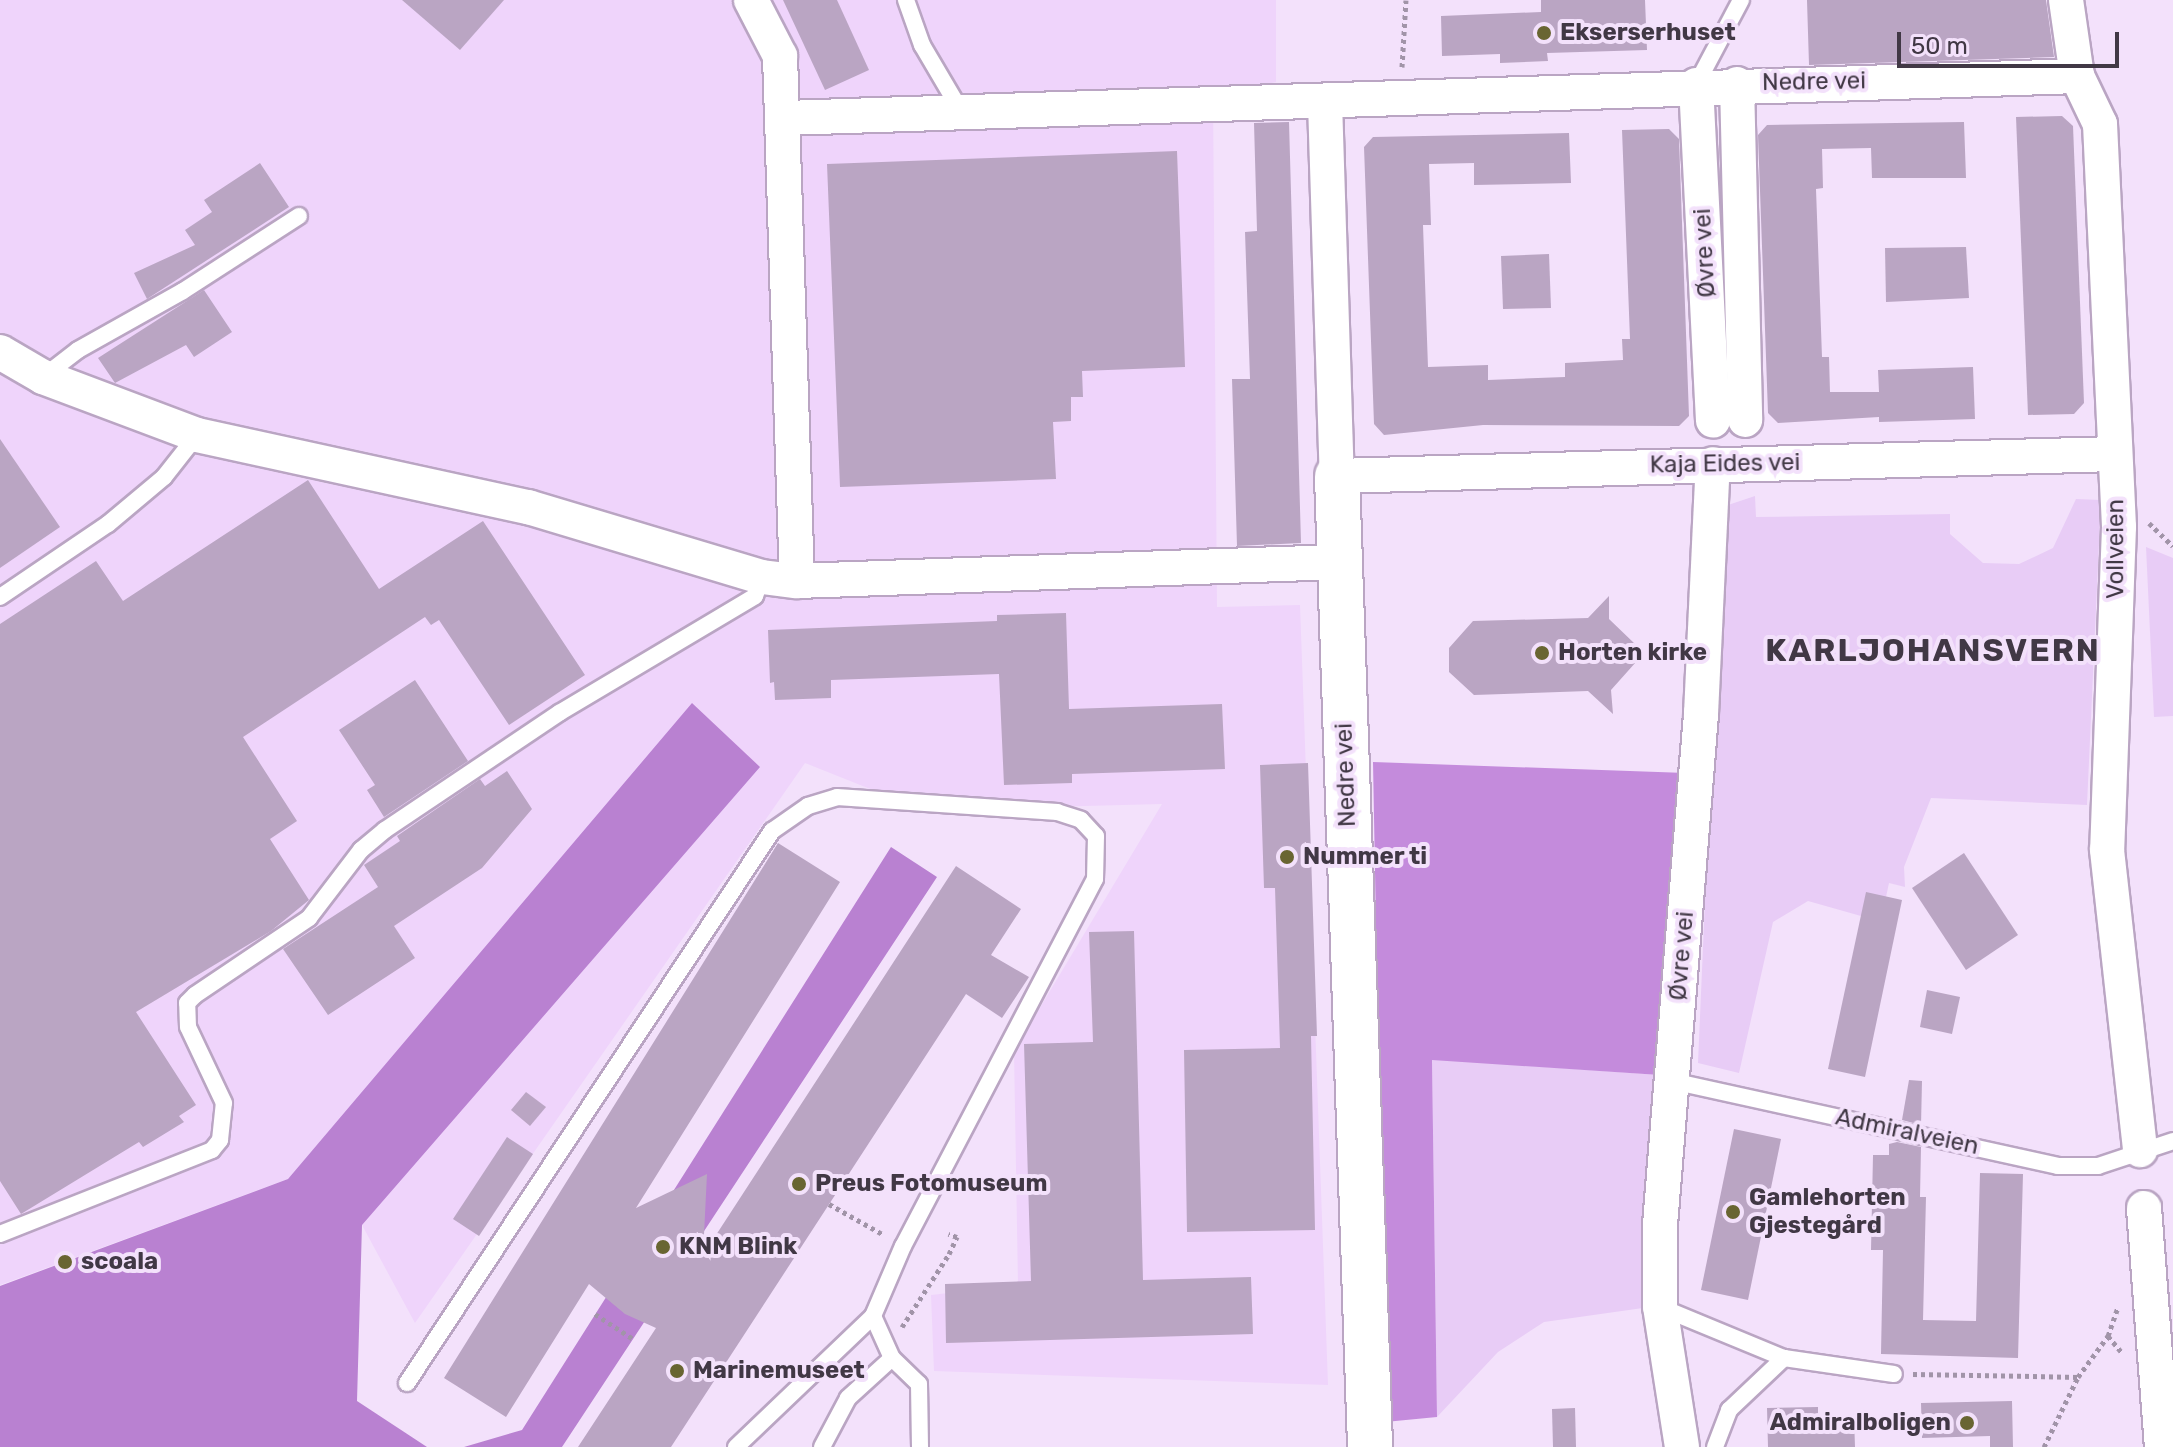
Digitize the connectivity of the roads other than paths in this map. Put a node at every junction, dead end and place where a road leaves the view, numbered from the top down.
1 (751, 0) edge
2 (906, 0) edge
3 (1741, 0) edge
4 (2066, 0) edge
5 (2077, 76) junction
6 (1737, 84) junction
7 (1696, 85) junction
8 (1325, 102) junction
9 (962, 113) junction
10 (785, 118) junction
11 (299, 216) dead end
12 (0, 352) edge
13 (43, 377) junction
14 (197, 435) junction
15 (2113, 454) junction
16 (1713, 464) junction
17 (1337, 476) junction
18 (1339, 562) junction
19 (762, 577) junction
20 (797, 581) junction
21 (0, 597) edge
22 (1672, 1081) junction
23 (2173, 1141) edge
24 (2140, 1150) junction
25 (2144, 1208) dead end
26 (0, 1234) edge
27 (1660, 1307) junction
28 (873, 1316) junction
29 (890, 1352) junction
30 (1784, 1358) junction
31 (1894, 1374) road end
32 (407, 1383) dead end
33 (2166, 1392) edge
34 (736, 1447) edge
35 (822, 1447) edge
36 (920, 1447) edge
37 (1370, 1447) edge
38 (1682, 1447) edge
39 (1715, 1447) edge
40 (2162, 1447) edge

1 - 10 street
2 - 9 lane
3 - 7 lane
4 - 5 street, Vollveien
5 - 6 street, Nedre vei
5 - 15 street, Vollveien
6 - 7 street, Nedre vei
6 - 7 street, Øvre vei
7 - 8 street, Nedre vei
8 - 9 street, Nedre vei
8 - 17 street, Nedre vei
9 - 10 street, Nedre vei
10 - 20 street
11 - 13 lane
12 - 13 street
13 - 14 street
14 - 19 street
14 - 21 lane
15 - 16 street, Kaja Eides vei
15 - 24 street, Vollveien
16 - 17 street, Kaja Eides vei
16 - 22 street, Øvre vei
17 - 18 main road, Nedre vei
18 - 20 street
18 - 37 main road, Nedre vei
19 - 20 street
19 - 26 lane
22 - 24 lane, Admiralveien
22 - 27 street, Øvre vei
23 - 24 lane, Admiralveien
25 - 33 street
27 - 30 lane
27 - 38 street, Øvre vei
28 - 29 lane
28 - 32 lane
28 - 34 lane
29 - 35 lane
29 - 36 lane
30 - 31 lane
30 - 39 lane
33 - 40 street

